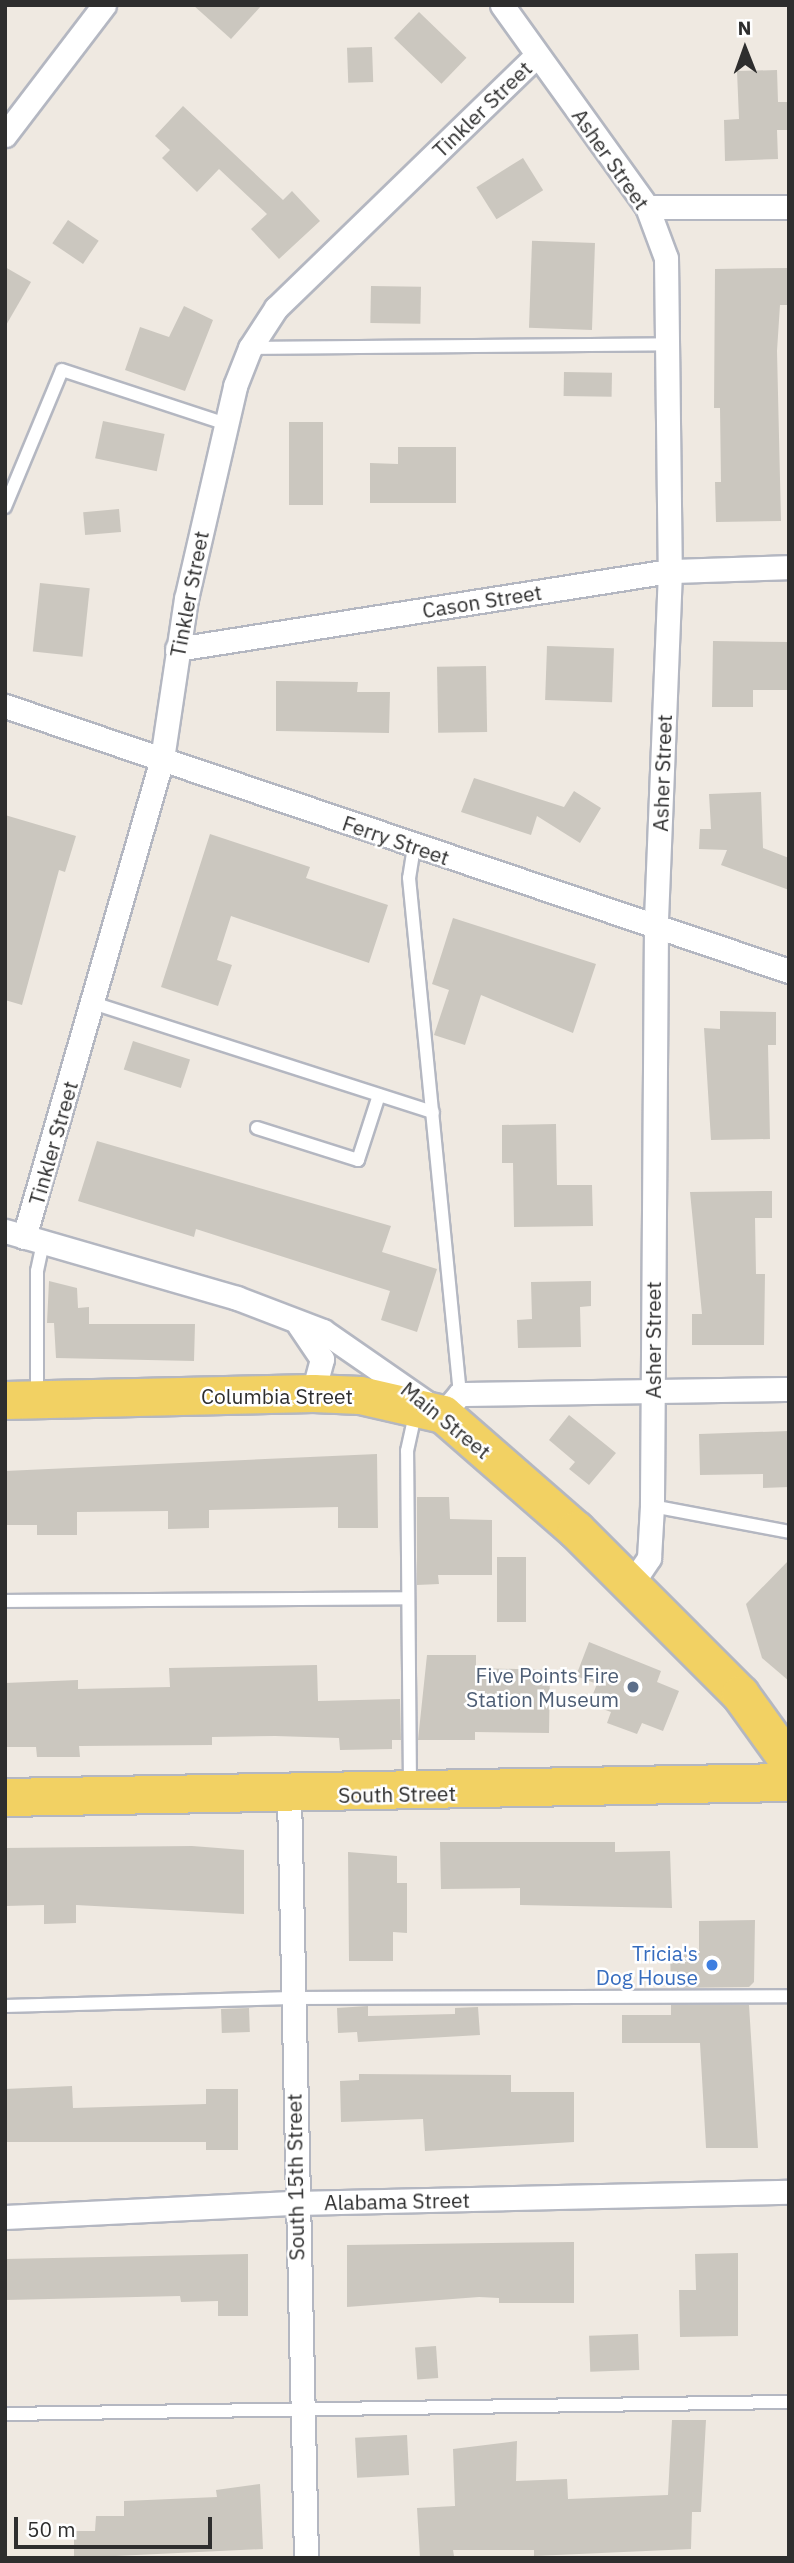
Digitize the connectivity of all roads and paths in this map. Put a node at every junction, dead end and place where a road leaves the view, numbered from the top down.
1 (104, 5) edge
2 (502, 5) edge
3 (537, 55) junction
4 (5, 135) edge
5 (647, 207) junction
6 (789, 207) edge
7 (671, 344) junction
8 (250, 348) junction
9 (226, 424) junction
10 (5, 507) edge
11 (789, 567) edge
12 (670, 571) junction
13 (177, 649) junction
14 (5, 706) edge
15 (162, 759) junction
16 (414, 847) junction
17 (656, 926) junction
18 (789, 971) edge
19 (93, 1003) junction
20 (379, 1095) junction
21 (433, 1112) junction
22 (257, 1128) dead end
23 (24, 1237) edge
24 (299, 1325) junction
25 (789, 1389) edge
26 (653, 1392) junction
27 (313, 1393) junction
28 (21, 1399) edge
29 (440, 1406) junction
30 (652, 1506) junction
31 (789, 1532) edge
32 (630, 1586) junction
33 (406, 1598) junction
34 (5, 1601) edge
35 (789, 1762) edge
36 (789, 1782) edge
37 (410, 1794) junction
38 (289, 1796) junction
39 (5, 1797) edge
40 (789, 1996) edge
41 (292, 1998) junction
42 (5, 2006) edge
43 (789, 2192) edge
44 (296, 2203) junction
45 (5, 2217) edge
46 (789, 2402) edge
47 (300, 2408) junction
48 (5, 2414) edge
49 (306, 2558) edge

1 - 4 street
2 - 3 street, Asher Street
3 - 5 street, Asher Street
3 - 8 street, Tinkler Street
5 - 6 street
5 - 7 street, Asher Street
7 - 8 lane
7 - 12 street, Asher Street
8 - 9 street, Tinkler Street
9 - 10 lane
9 - 13 street, Tinkler Street
11 - 12 street, Cason Street
12 - 13 street, Cason Street
12 - 17 street, Asher Street
13 - 15 street, Tinkler Street
14 - 15 street, Ferry Street
15 - 16 street, Ferry Street
15 - 19 street, Tinkler Street
16 - 17 street, Ferry Street
16 - 21 lane
17 - 18 street, Ferry Street
17 - 26 street, Asher Street
19 - 20 lane
19 - 23 street, Tinkler Street
20 - 21 lane
20 - 22 lane
21 - 29 lane
23 - 24 street, Main Street
23 - 28 lane
24 - 27 street
24 - 29 street, Main Street
25 - 26 street, Columbia Street
26 - 29 street, Columbia Street
26 - 30 street, Asher Street
27 - 28 main road, Columbia Street
27 - 29 main road, Columbia Street
29 - 32 main road, Main Street
29 - 33 lane
30 - 31 lane
30 - 32 street, Asher Street
32 - 35 main road, Main Street
33 - 34 lane
33 - 37 lane
36 - 37 main road, South Street
37 - 38 main road, South Street
38 - 39 main road, South Street
38 - 41 street, South 15th Street
40 - 41 lane
41 - 42 lane
41 - 44 street, South 15th Street
43 - 44 street, Alabama Street
44 - 45 street, Alabama Street
44 - 47 street, South 15th Street
46 - 47 lane
47 - 48 lane
47 - 49 street, South 15th Street

